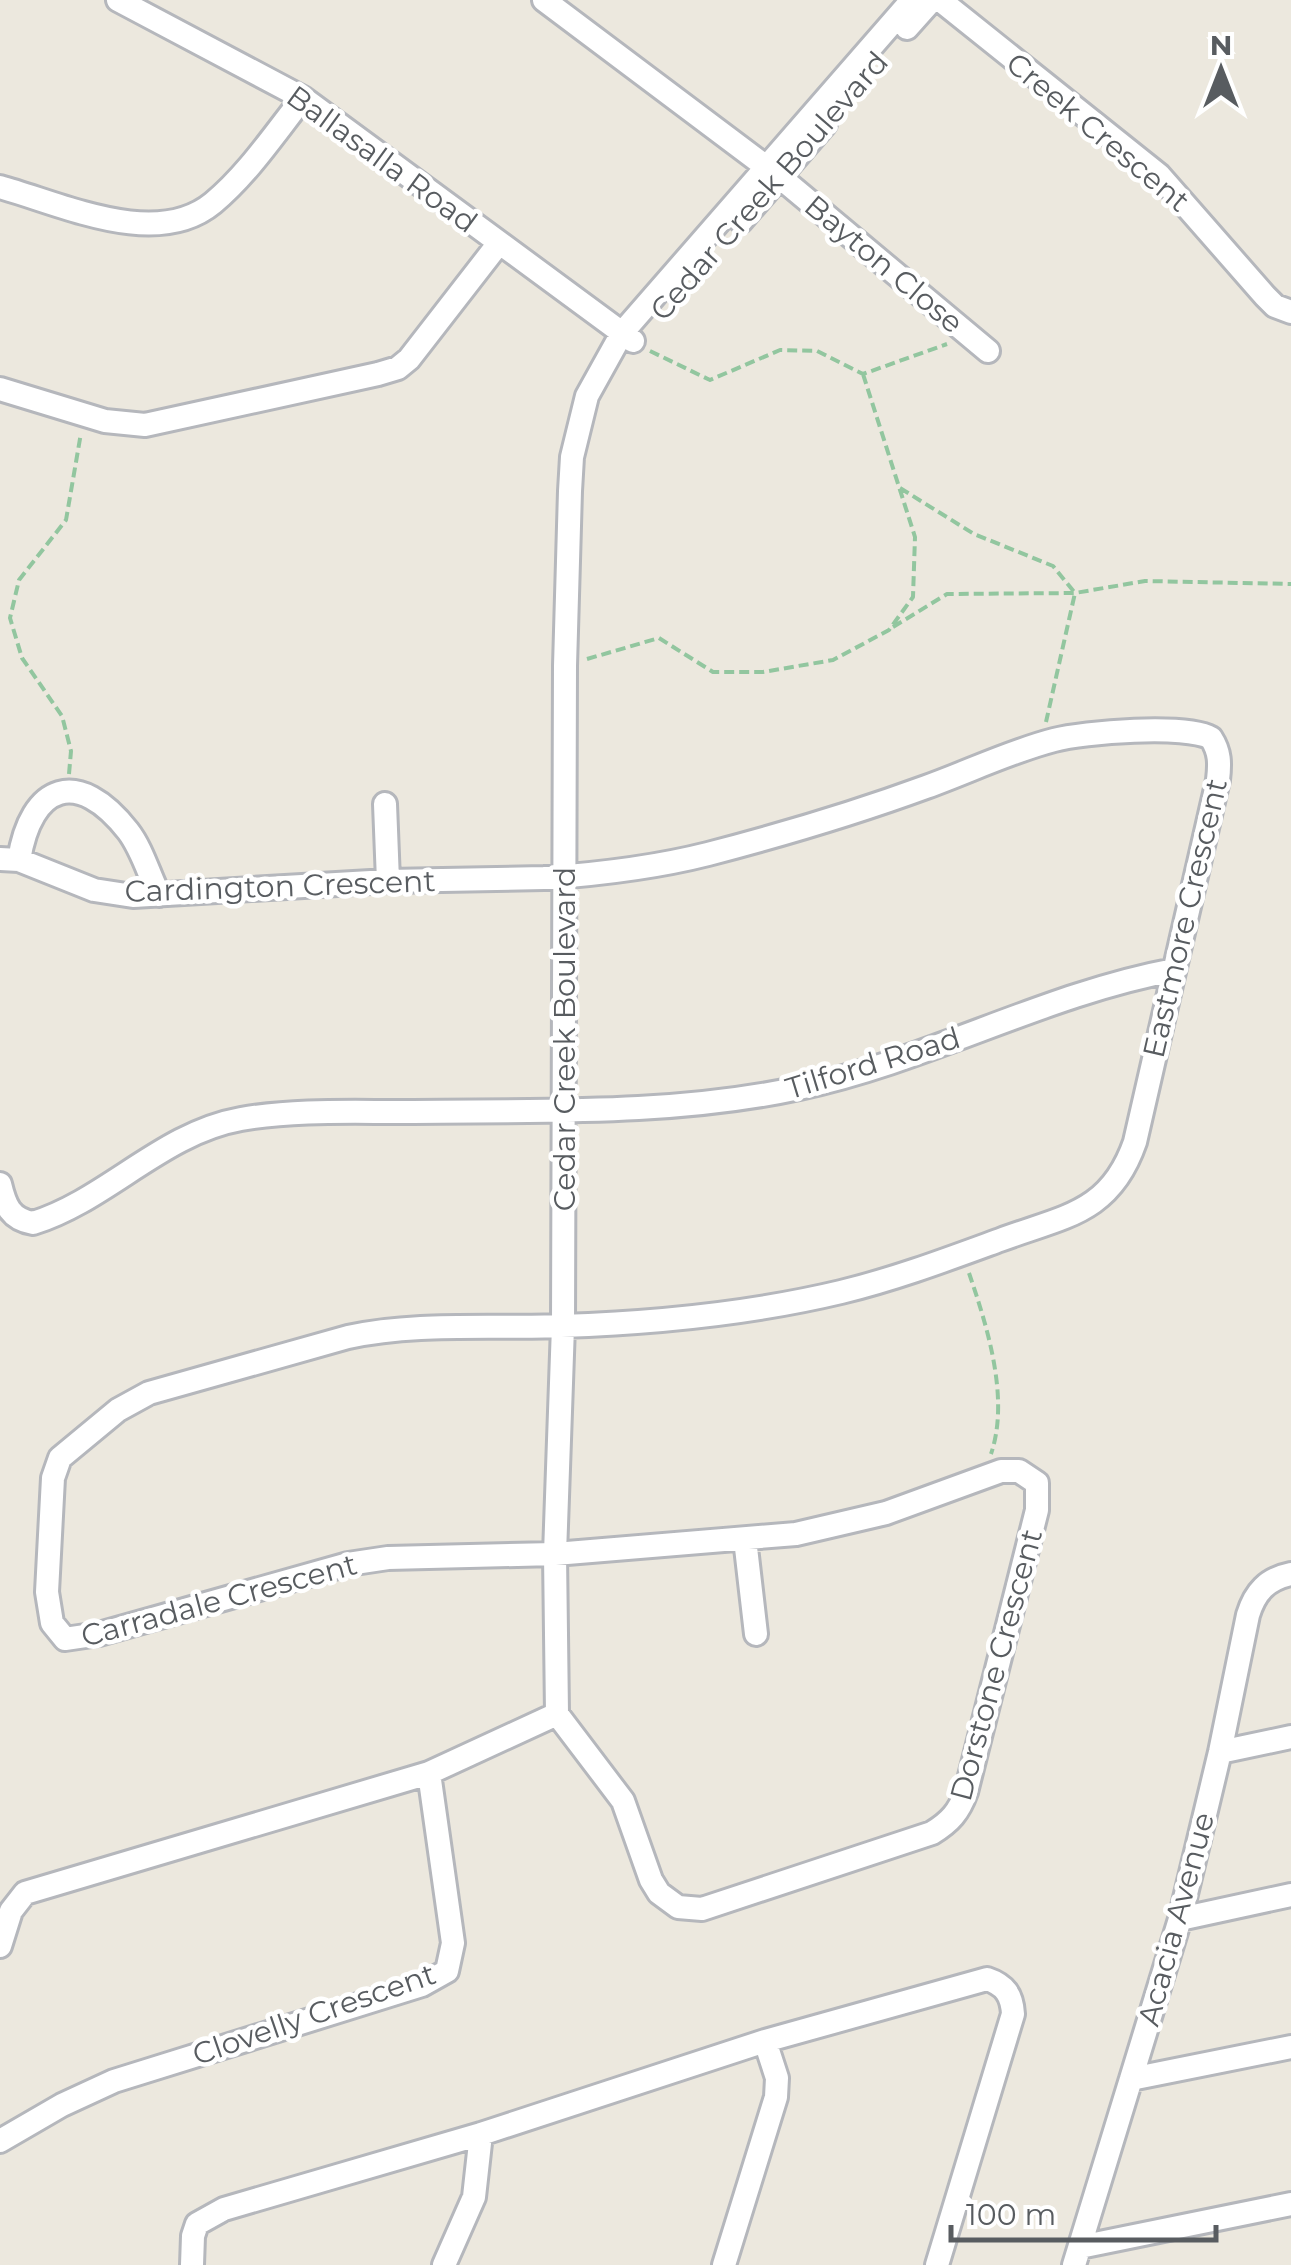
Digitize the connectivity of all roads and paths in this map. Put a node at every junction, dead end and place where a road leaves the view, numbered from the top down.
1 (118, 0) edge
2 (544, 0) edge
3 (912, 0) edge
4 (932, 0) edge
5 (940, 0) edge
6 (303, 98) junction
7 (774, 173) junction
8 (0, 186) edge
9 (499, 243) junction
10 (1291, 312) edge
11 (627, 337) junction
12 (979, 343) joint
13 (863, 374) junction
14 (0, 389) edge
15 (84, 414) junction
16 (900, 488) junction
17 (1291, 584) edge
18 (1076, 593) junction
19 (889, 630) junction
20 (565, 666) junction
21 (1041, 744) junction
22 (68, 791) junction
23 (384, 804) dead end
24 (10, 860) edge
25 (566, 876) junction
26 (388, 881) junction
27 (159, 895) junction
28 (1174, 970) junction
29 (562, 1109) junction
30 (0, 1184) edge
31 (962, 1254) junction
32 (563, 1326) junction
33 (981, 1479) junction
34 (746, 1539) junction
35 (555, 1554) junction
36 (1283, 1576) edge
37 (756, 1634) dead end
38 (557, 1714) junction
39 (1291, 1737) edge
40 (1220, 1752) junction
41 (429, 1773) junction
42 (1291, 1895) edge
43 (1180, 1919) junction
44 (0, 1946) edge
45 (766, 2040) junction
46 (1291, 2047) edge
47 (1131, 2079) junction
48 (0, 2116) edge
49 (26, 2124) junction
50 (481, 2134) junction
51 (0, 2141) edge
52 (1291, 2204) edge
53 (1077, 2256) edge
54 (192, 2265) edge
55 (444, 2265) edge
56 (724, 2265) edge
57 (937, 2265) edge

1 - 6 street, Ballasalla Road
2 - 7 street, Bayton Close
3 - 7 street, Cedar Creek Boulevard
4 - 7 street, Cedar Creek Boulevard
5 - 10 street, Creek Crescent
6 - 8 street
6 - 9 street, Ballasalla Road
7 - 11 street, Cedar Creek Boulevard
7 - 12 street, Bayton Close
9 - 11 street, Ballasalla Road
9 - 15 street
11 - 13 path
11 - 20 street, Cedar Creek Boulevard
12 - 13 path
13 - 16 path
14 - 15 street
15 - 22 path
16 - 18 path
16 - 19 path
17 - 18 path
18 - 19 path
18 - 21 path
19 - 20 path
20 - 25 street, Cedar Creek Boulevard
21 - 25 street, Eastmore Crescent
21 - 28 street, Eastmore Crescent
22 - 24 street
22 - 27 street
23 - 26 street
24 - 27 street, Cardington Crescent
25 - 26 street, Cardington Crescent
25 - 29 street, Cedar Creek Boulevard
26 - 27 street, Cardington Crescent
28 - 29 street, Tilford Road
28 - 31 street, Eastmore Crescent
29 - 30 street
29 - 32 street, Cedar Creek Boulevard
31 - 32 street, Eastmore Crescent
31 - 33 path
32 - 35 street, Cedar Creek Boulevard
32 - 35 street, Carradale Crescent
33 - 34 street, Dorstone Crescent
33 - 38 street, Dorstone Crescent
34 - 35 street, Dorstone Crescent
34 - 37 street
35 - 38 street, Cedar Creek Boulevard
36 - 40 street, Acacia Avenue
38 - 41 street
39 - 40 street
40 - 43 street, Acacia Avenue
41 - 44 street
41 - 49 street, Clovelly Crescent
42 - 43 street
43 - 47 street, Acacia Avenue
45 - 50 street
45 - 56 street
45 - 57 street
46 - 47 street
47 - 53 street, Acacia Avenue
48 - 49 street
49 - 51 street, Clovelly Crescent
50 - 54 street
50 - 55 street
52 - 53 street

